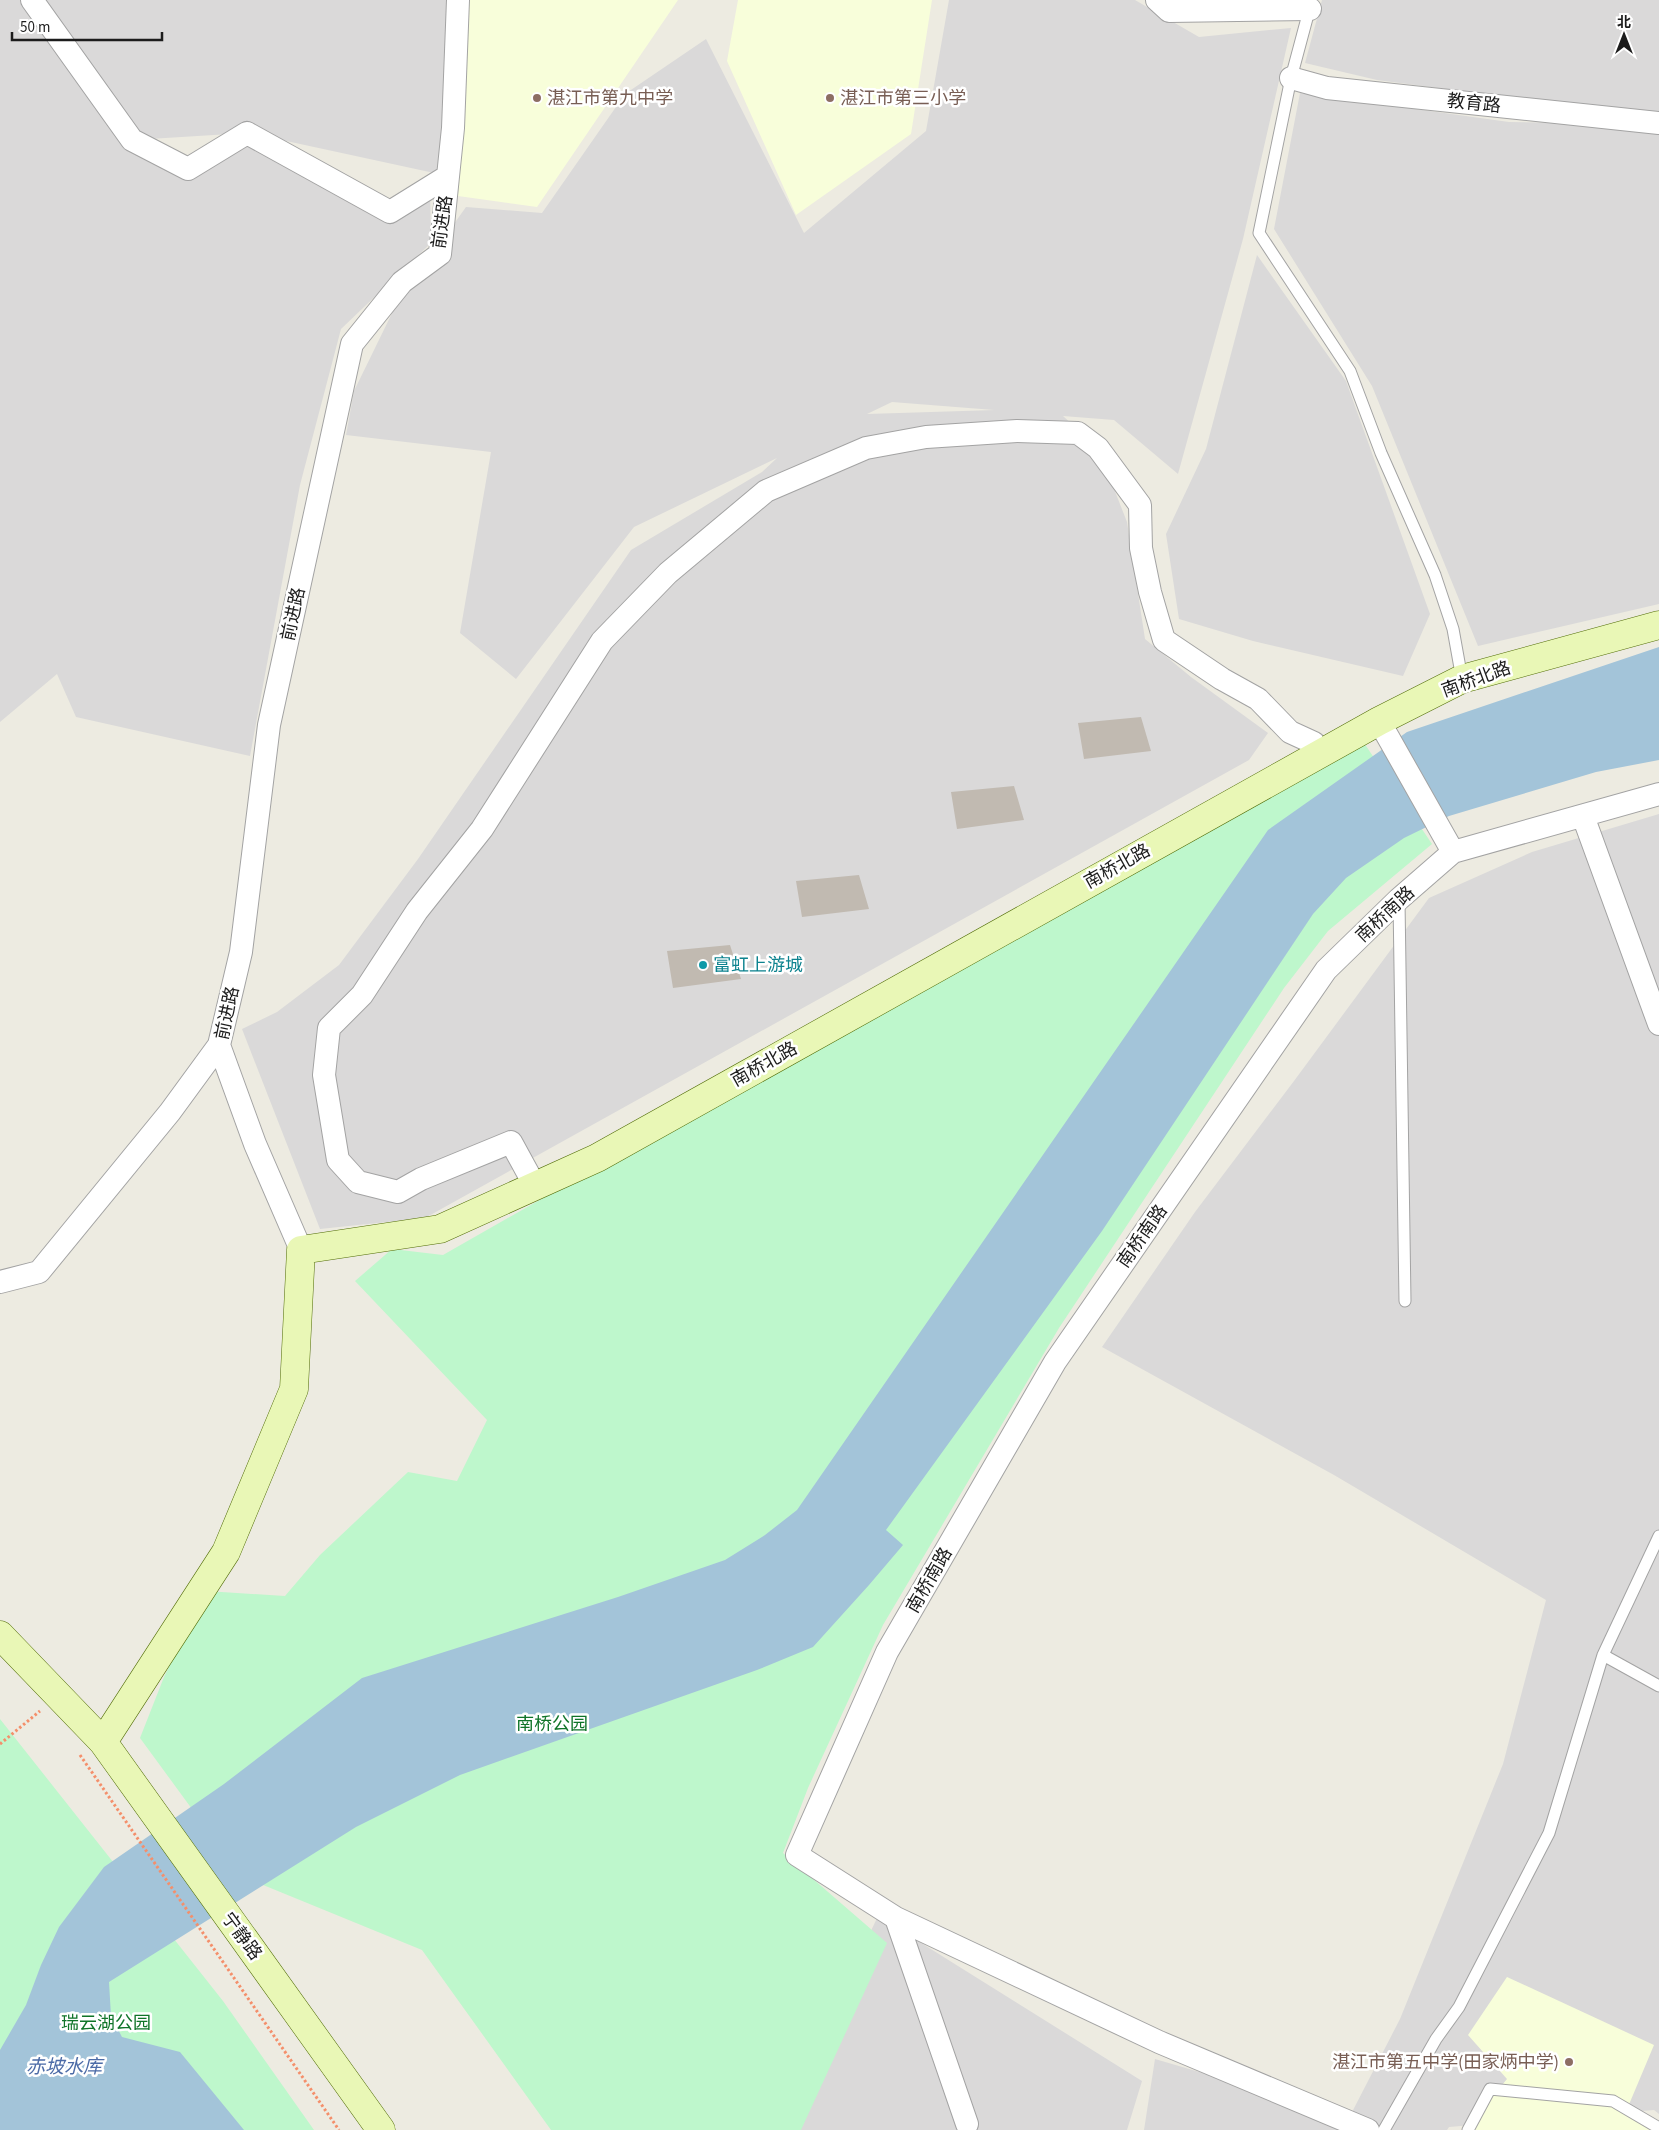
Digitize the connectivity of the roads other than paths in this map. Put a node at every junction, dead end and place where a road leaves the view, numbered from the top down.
1 (32, 0) edge
2 (458, 0) edge
3 (1157, 0) edge
4 (1311, 4) edge
5 (1291, 78) junction
6 (1659, 123) edge
7 (448, 176) junction
8 (1659, 625) edge
9 (1462, 679) junction
10 (1379, 721) junction
11 (1345, 738) junction
12 (1314, 743) joint
13 (1659, 794) edge
14 (1583, 816) junction
15 (1453, 852) junction
16 (1400, 899) junction
17 (1659, 1024) edge
18 (219, 1045) junction
19 (535, 1186) junction
20 (300, 1250) junction
21 (0, 1282) edge
22 (1405, 1301) dead end
23 (1659, 1536) edge
24 (0, 1635) edge
25 (1603, 1655) junction
26 (1659, 1686) edge
27 (91, 1748) junction
28 (896, 1918) junction
29 (966, 2124) dead end
30 (1659, 2128) edge
31 (381, 2130) edge
32 (1368, 2130) edge
33 (1384, 2130) edge
34 (1468, 2130) edge

1 - 7 street
2 - 7 street, 前进路
3 - 4 street
4 - 5 lane
5 - 6 street, 教育路
5 - 9 lane
7 - 18 street, 前进路
8 - 9 street, 南桥北路
9 - 10 street, 南桥北路
10 - 11 street, 南桥北路
10 - 15 street
11 - 12 lane
11 - 19 street, 南桥北路
12 - 19 street
13 - 14 street, 南桥南路
14 - 15 street, 南桥南路
14 - 17 street
15 - 16 street, 南桥南路
16 - 22 lane
16 - 28 street, 南桥南路
18 - 20 street, 前进路
18 - 21 street
19 - 20 street, 南桥北路
20 - 27 street
23 - 25 lane
24 - 27 street, 宁静路
25 - 26 lane
25 - 33 lane
27 - 31 street, 宁静路
28 - 29 street
28 - 32 street
30 - 34 lane

